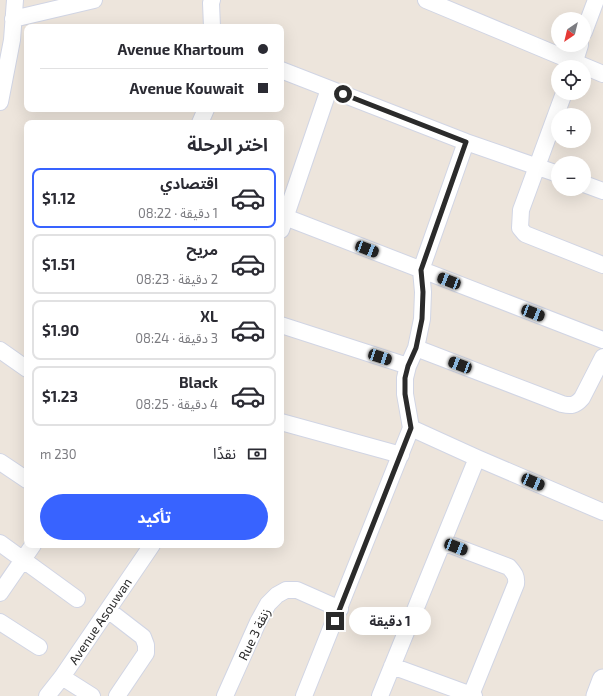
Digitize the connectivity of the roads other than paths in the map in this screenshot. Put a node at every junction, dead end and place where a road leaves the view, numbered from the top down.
1 (15, 0) edge
2 (94, 0) edge
3 (426, 0) edge
4 (596, 0) edge
5 (211, 2) edge
6 (591, 12) edge
7 (13, 19) junction
8 (212, 24) edge
9 (563, 60) edge
10 (591, 70) edge
11 (284, 71) edge
12 (603, 74) edge
13 (329, 89) junction
14 (561, 100) edge
15 (0, 102) edge
16 (466, 142) junction
17 (537, 165) junction
18 (551, 171) edge
19 (591, 187) edge
20 (603, 191) edge
21 (284, 220) edge
22 (284, 223) edge
23 (603, 265) edge
24 (421, 270) junction
25 (284, 327) edge
26 (603, 340) edge
27 (416, 348) junction
28 (1, 353) edge
29 (603, 357) edge
30 (408, 366) junction
31 (24, 367) edge
32 (284, 423) edge
33 (411, 428) junction
34 (401, 455) junction
35 (477, 458) junction
36 (0, 462) edge
37 (24, 478) edge
38 (603, 512) edge
39 (443, 542) junction
40 (0, 543) edge
41 (31, 548) edge
42 (150, 548) edge
43 (23, 560) junction
44 (0, 593) edge
45 (77, 599) dead end
46 (340, 609) junction
47 (108, 610) junction
48 (0, 622) edge
49 (39, 647) dead end
50 (392, 666) junction
51 (62, 677) junction
52 (603, 680) edge
53 (472, 695) edge
54 (47, 696) edge
55 (92, 696) edge
56 (117, 696) edge
57 (225, 696) edge
58 (304, 696) edge
59 (380, 696) edge
60 (597, 696) edge

1 - 7 street
2 - 7 street
3 - 9 street
4 - 6 street
5 - 8 street
7 - 15 street
10 - 12 street
11 - 13 street
13 - 16 street
13 - 21 street
14 - 17 street
16 - 17 street
16 - 24 street
17 - 18 street
17 - 23 street
19 - 20 street
22 - 24 street
24 - 26 street
24 - 27 street
25 - 30 street
27 - 29 street
27 - 30 street
28 - 31 street
30 - 33 street
32 - 34 street
33 - 34 street
33 - 35 street
34 - 46 street
35 - 38 street
35 - 39 street
36 - 37 street
39 - 50 street
39 - 53 street
40 - 43 street
41 - 43 street
42 - 47 street, Avenue Asouwan
43 - 44 street
43 - 45 street
46 - 57 street, Rue 3 زنقة
46 - 58 street
47 - 51 street, Avenue Asouwan
47 - 56 street
48 - 49 street
50 - 53 street
50 - 59 street
51 - 54 street, Avenue Asouwan
51 - 55 street
52 - 60 street

